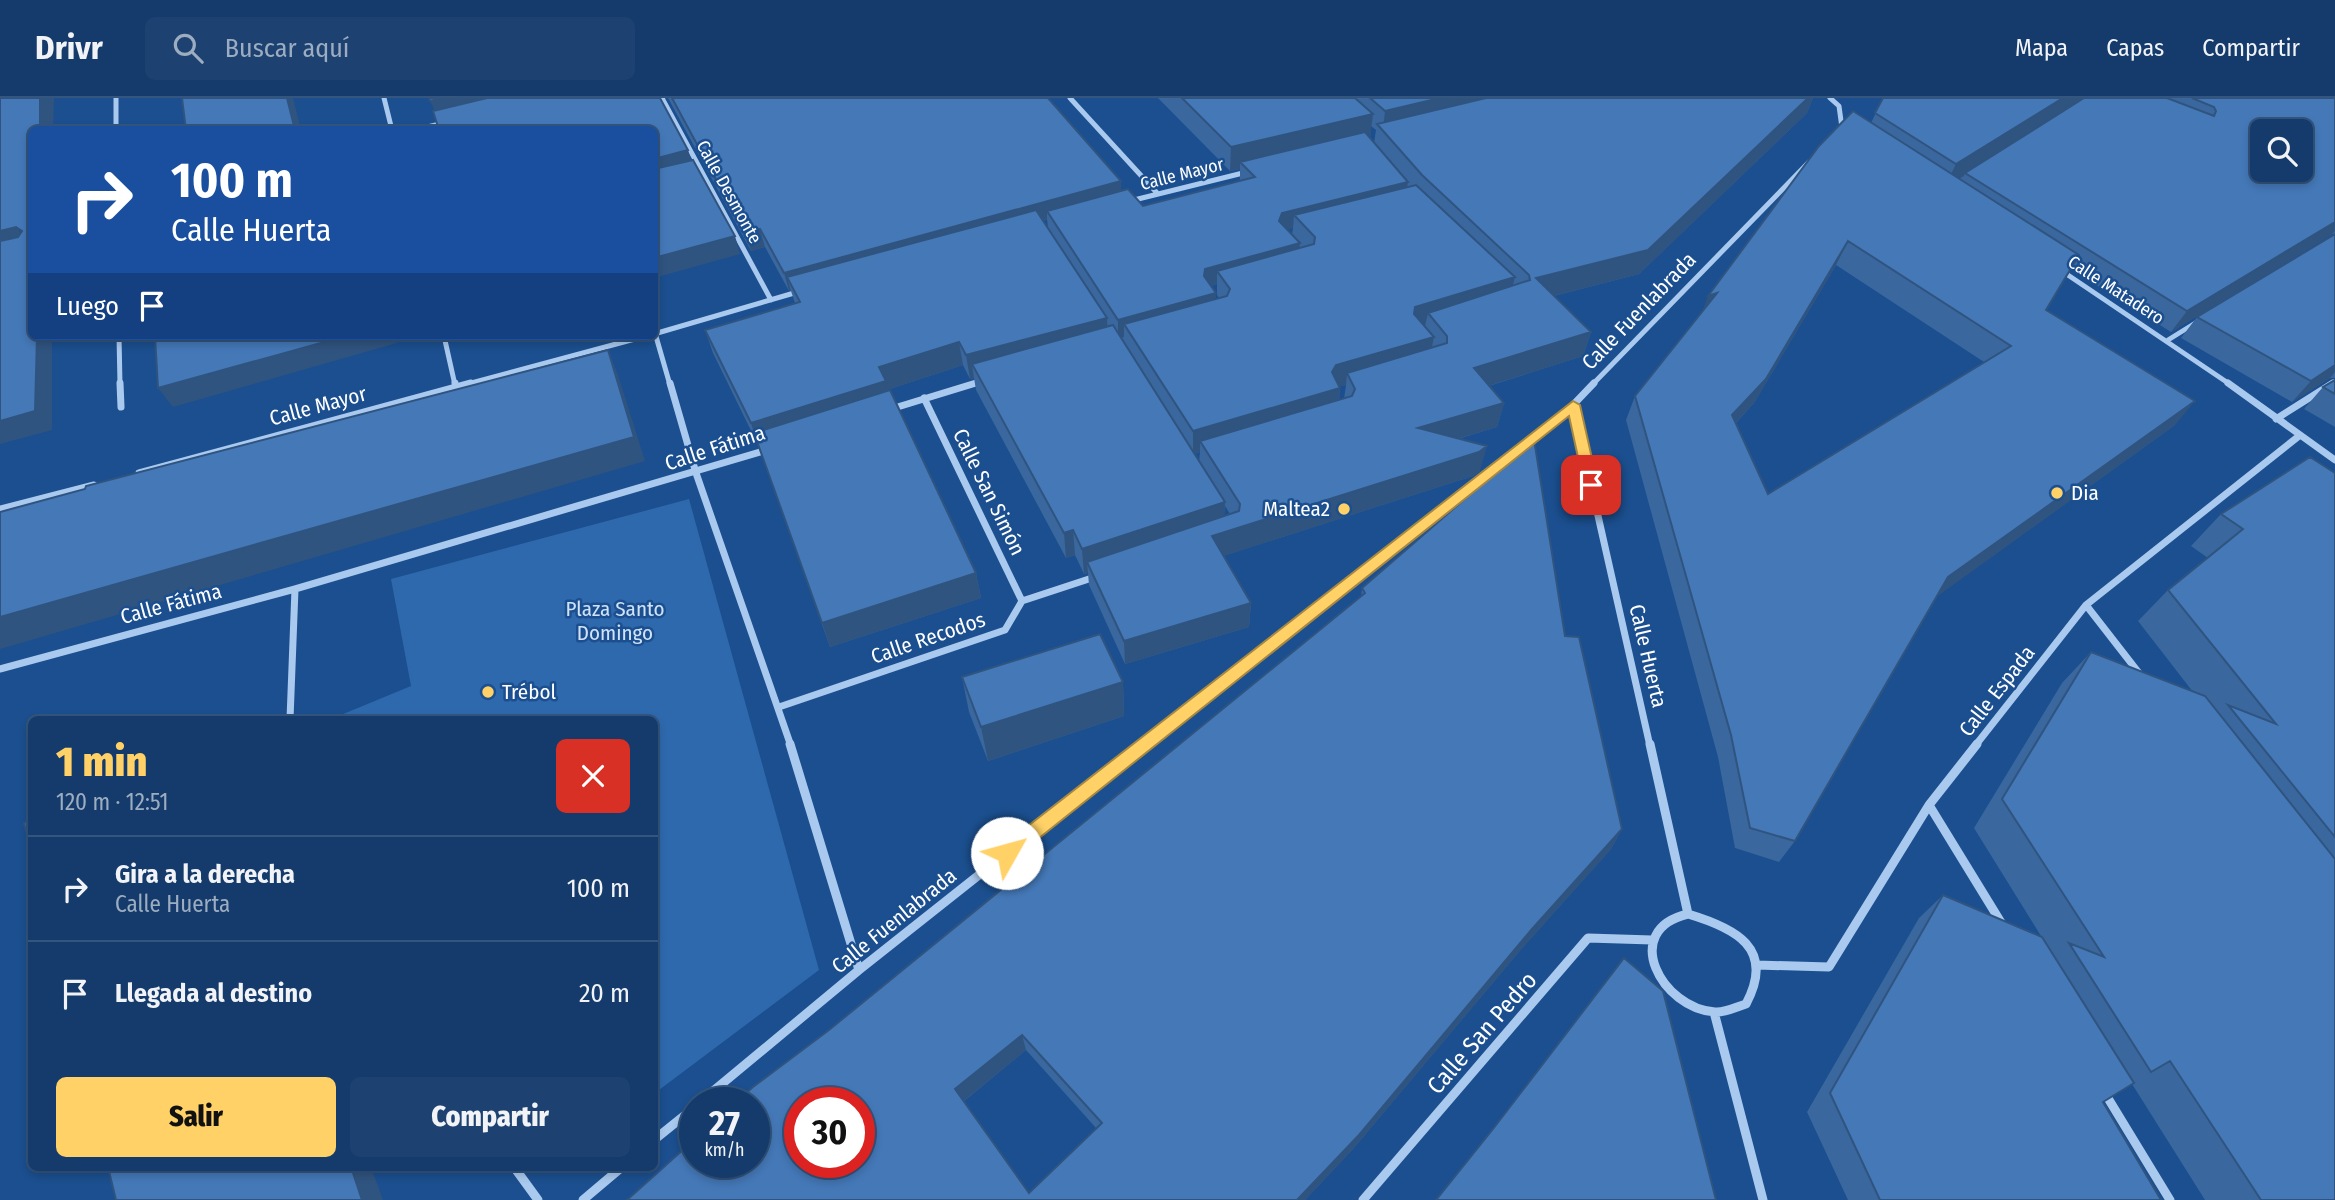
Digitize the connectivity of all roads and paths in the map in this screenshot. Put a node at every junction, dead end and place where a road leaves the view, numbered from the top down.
1 (116, 98) edge
2 (384, 98) edge
3 (662, 98) edge
4 (1070, 98) edge
5 (1830, 98) edge
6 (454, 120) edge
7 (116, 126) edge
8 (392, 126) edge
9 (431, 126) edge
10 (1842, 128) junction
11 (1853, 135) edge
12 (1832, 138) edge
13 (1813, 158) edge
14 (1261, 168) edge
15 (701, 172) junction
16 (690, 175) edge
17 (1158, 194) junction
18 (1119, 204) edge
19 (2056, 267) edge
20 (811, 289) edge
21 (771, 300) junction
22 (2204, 318) edge
23 (658, 332) edge
24 (119, 340) edge
25 (445, 340) edge
26 (631, 340) edge
27 (657, 340) edge
28 (2168, 340) junction
29 (987, 380) edge
30 (2335, 382) edge
31 (456, 388) junction
32 (924, 398) junction
33 (1573, 405) junction
34 (121, 407) dead end
35 (886, 411) edge
36 (2276, 419) junction
37 (2299, 436) junction
38 (772, 448) edge
39 (2335, 460) edge
40 (696, 473) junction
41 (134, 474) edge
42 (107, 481) edge
43 (0, 509) edge
44 (1101, 575) edge
45 (295, 589) junction
46 (1022, 601) junction
47 (2086, 605) junction
48 (0, 668) edge
49 (2144, 680) edge
50 (779, 707) junction
51 (289, 716) edge
52 (1929, 805) junction
53 (1688, 914) junction
54 (2007, 933) edge
55 (1652, 940) junction
56 (1757, 965) junction
57 (859, 970) junction
58 (1714, 1012) junction
59 (2099, 1084) edge
60 (718, 1087) edge
61 (679, 1120) edge
62 (658, 1137) edge
63 (517, 1171) edge
64 (617, 1171) edge
65 (538, 1200) edge
66 (583, 1200) edge
67 (1363, 1200) edge
68 (1763, 1200) edge
69 (2170, 1200) edge

1 - 7 street
2 - 8 street
3 - 15 street, Calle Desmonte
4 - 17 street
5 - 10 street
6 - 9 street
10 - 11 street
10 - 12 street
13 - 33 street, Calle Fuenlabrada
14 - 17 street, Calle Mayor
15 - 16 street
15 - 21 street, Calle Desmonte
17 - 18 street, Calle Mayor
19 - 28 street, Calle Matadero
20 - 21 street
21 - 23 street
22 - 28 street
24 - 34 street
25 - 31 street
26 - 31 street, Calle Mayor
27 - 40 street
28 - 36 street, Calle Matadero
29 - 32 street
30 - 36 street
31 - 41 street, Calle Mayor
32 - 35 street
32 - 46 street, Calle San Simón
33 - 53 street, Calle Huerta
33 - 57 street, Calle Fuenlabrada
36 - 37 street, Calle Matadero
37 - 39 street, Calle Matadero
37 - 47 street, Calle Espada
38 - 40 street, Calle Fátima
40 - 45 street, Calle Fátima
40 - 50 street
42 - 43 street
44 - 46 street
45 - 48 street, Calle Fátima
45 - 51 street
46 - 50 street, Calle Recodos
47 - 49 street
47 - 52 street, Calle Espada
50 - 57 street
52 - 54 street
52 - 56 street, Calle Espada
53 - 55 street
53 - 56 street
55 - 58 street
55 - 67 street, Calle San Pedro
56 - 58 street
57 - 60 street, Calle Fuenlabrada
58 - 68 street
59 - 69 street
61 - 62 street
63 - 65 street
64 - 66 street

